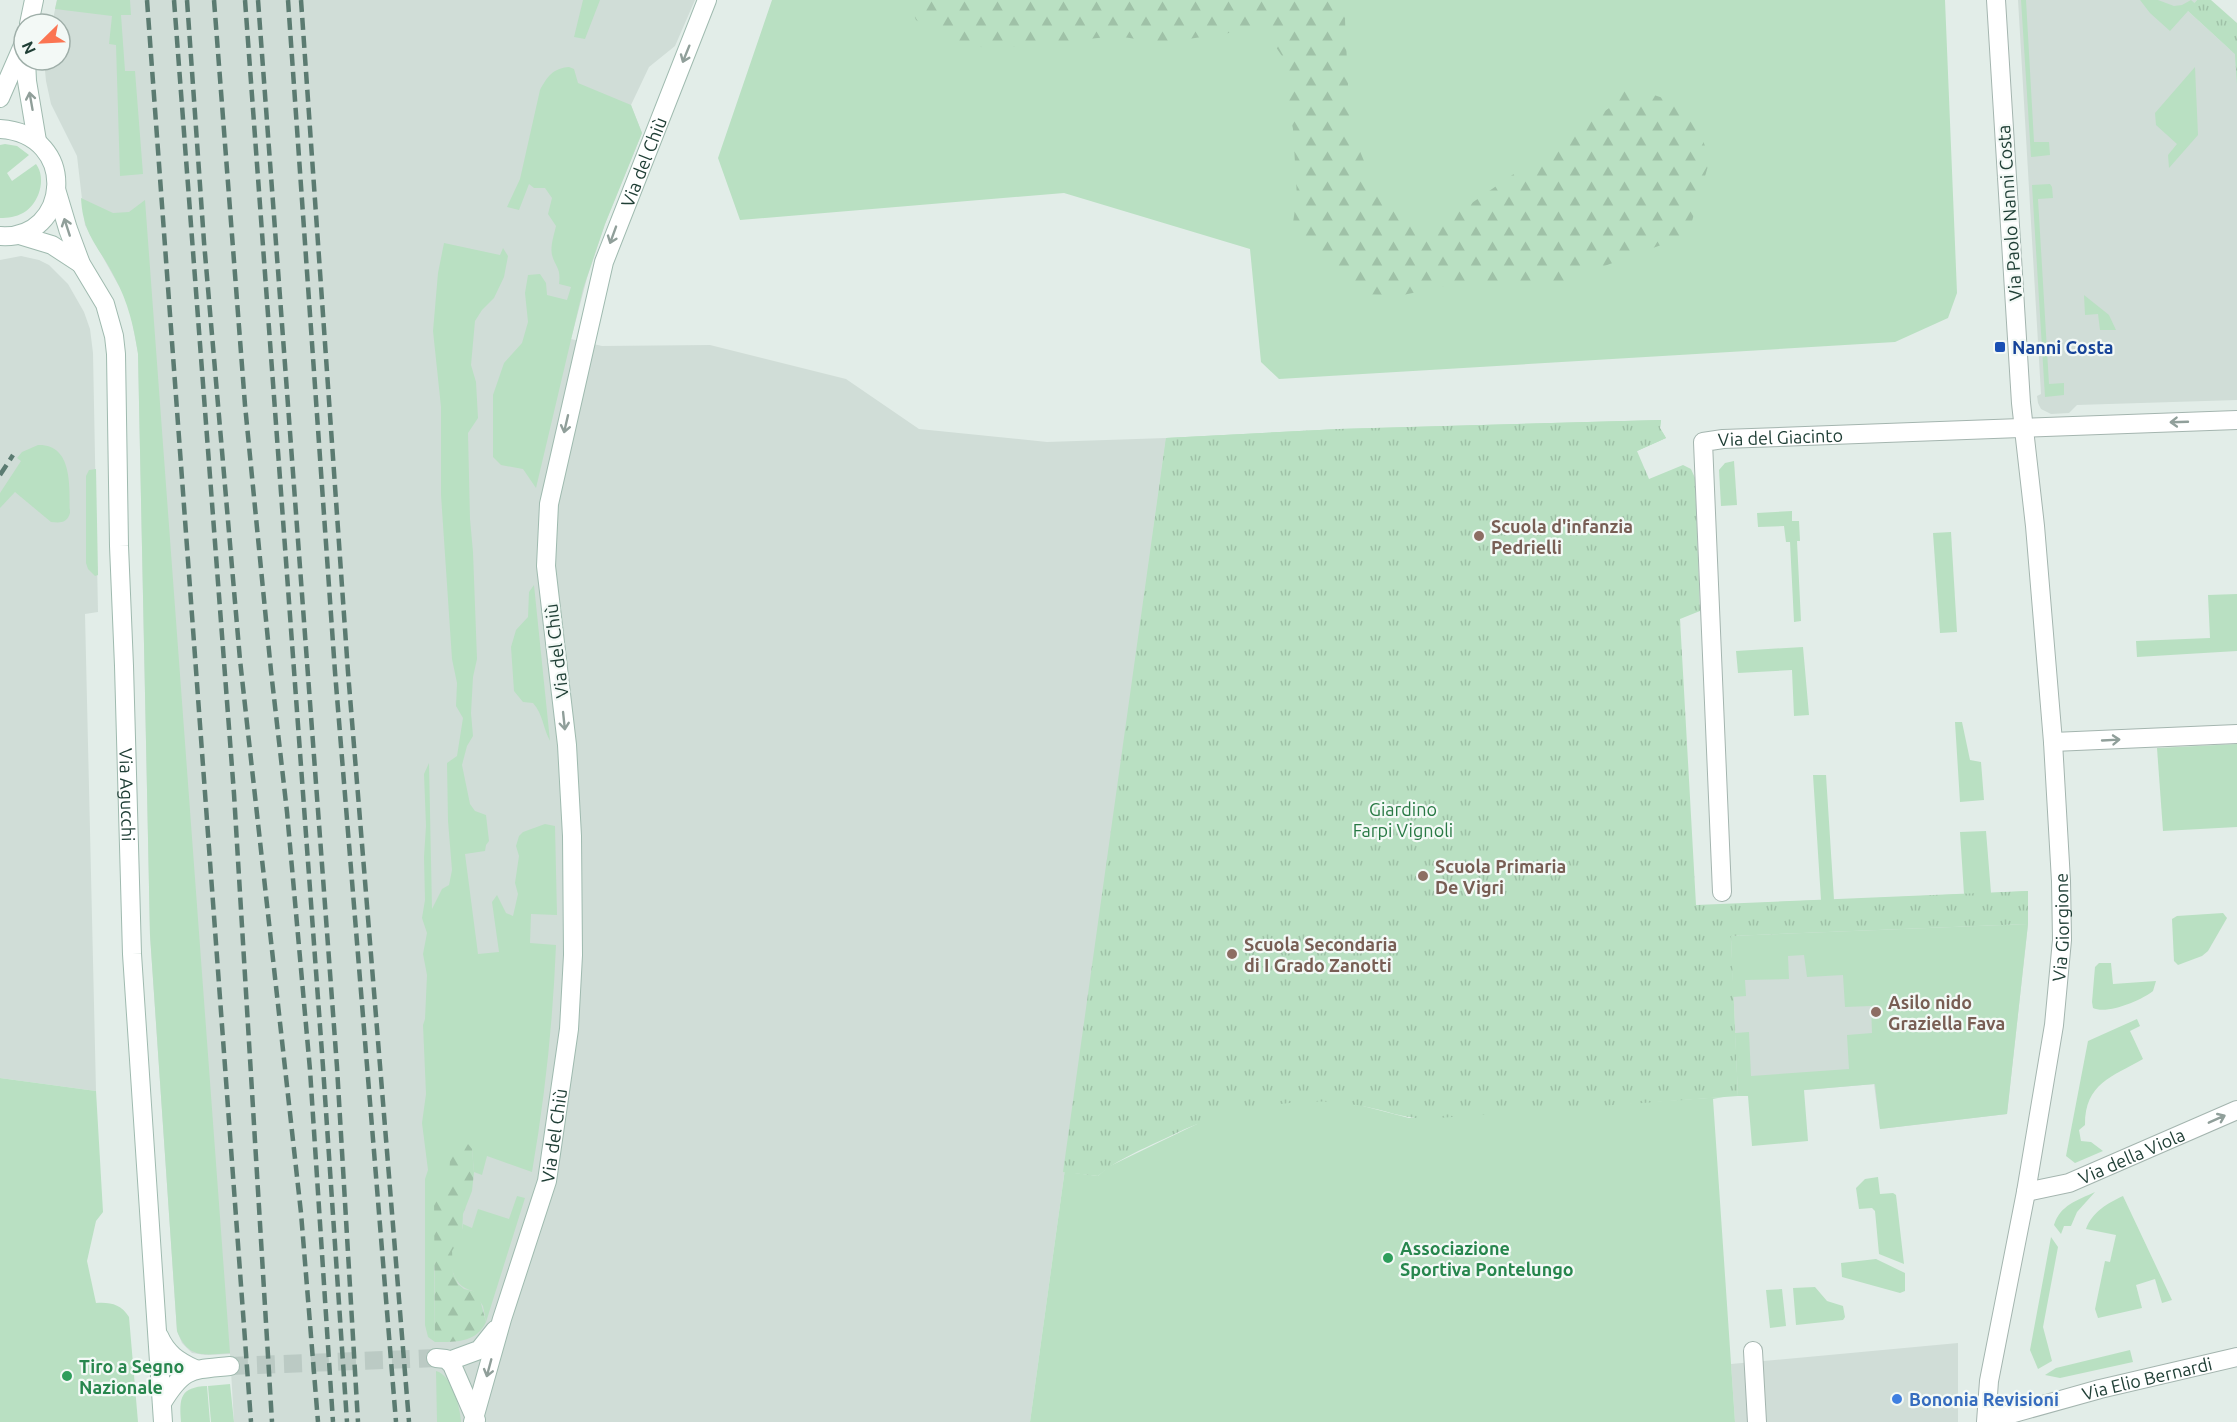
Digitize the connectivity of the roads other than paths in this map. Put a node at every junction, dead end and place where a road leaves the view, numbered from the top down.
1 (707, 0) edge
2 (1996, 0) edge
3 (12, 70) edge
4 (27, 72) edge
5 (0, 98) edge
6 (0, 129) edge
7 (37, 141) junction
8 (57, 189) junction
9 (6, 237) edge
10 (81, 264) junction
11 (2237, 420) edge
12 (2023, 427) junction
13 (2237, 734) edge
14 (2053, 742) junction
15 (1722, 892) dead end
16 (2237, 1110) edge
17 (2026, 1192) junction
18 (502, 1319) junction
19 (157, 1332) junction
20 (1753, 1351) dead end
21 (2237, 1357) edge
22 (230, 1366) tunnel mouth
23 (195, 1369) junction
24 (162, 1403) junction
25 (475, 1420) edge
26 (1986, 1420) edge
27 (164, 1422) edge
28 (1757, 1422) edge

1 -> 18 street, Via del Chiù
2 - 12 street, Via Paolo Nanni Costa
3 - 5 street
7 -> 4 street
6 - 7 street
7 - 8 street, Via Agucchi
8 - 9 street
10 -> 8 street, Via Agucchi
9 - 10 street, Via Agucchi
10 - 19 street, Via Agucchi
11 -> 12 street, Via del Giacinto
12 - 14 street, Via Giorgione
12 - 15 street, Via del Giacinto
14 -> 13 street
14 - 17 street, Via Giorgione
17 -> 16 street, Via della Viola
17 - 26 street, Via Giorgione
18 -> 25 street, Via del Chiù
18 - 25 street, Via del Chiù
19 - 23 street, Via Agucchi
19 - 24 street, Via Agucchi
20 - 28 street
21 - 26 street, Via Elio Bernardi
22 - 23 street
23 - 24 street
24 - 27 street, Via Agucchi

